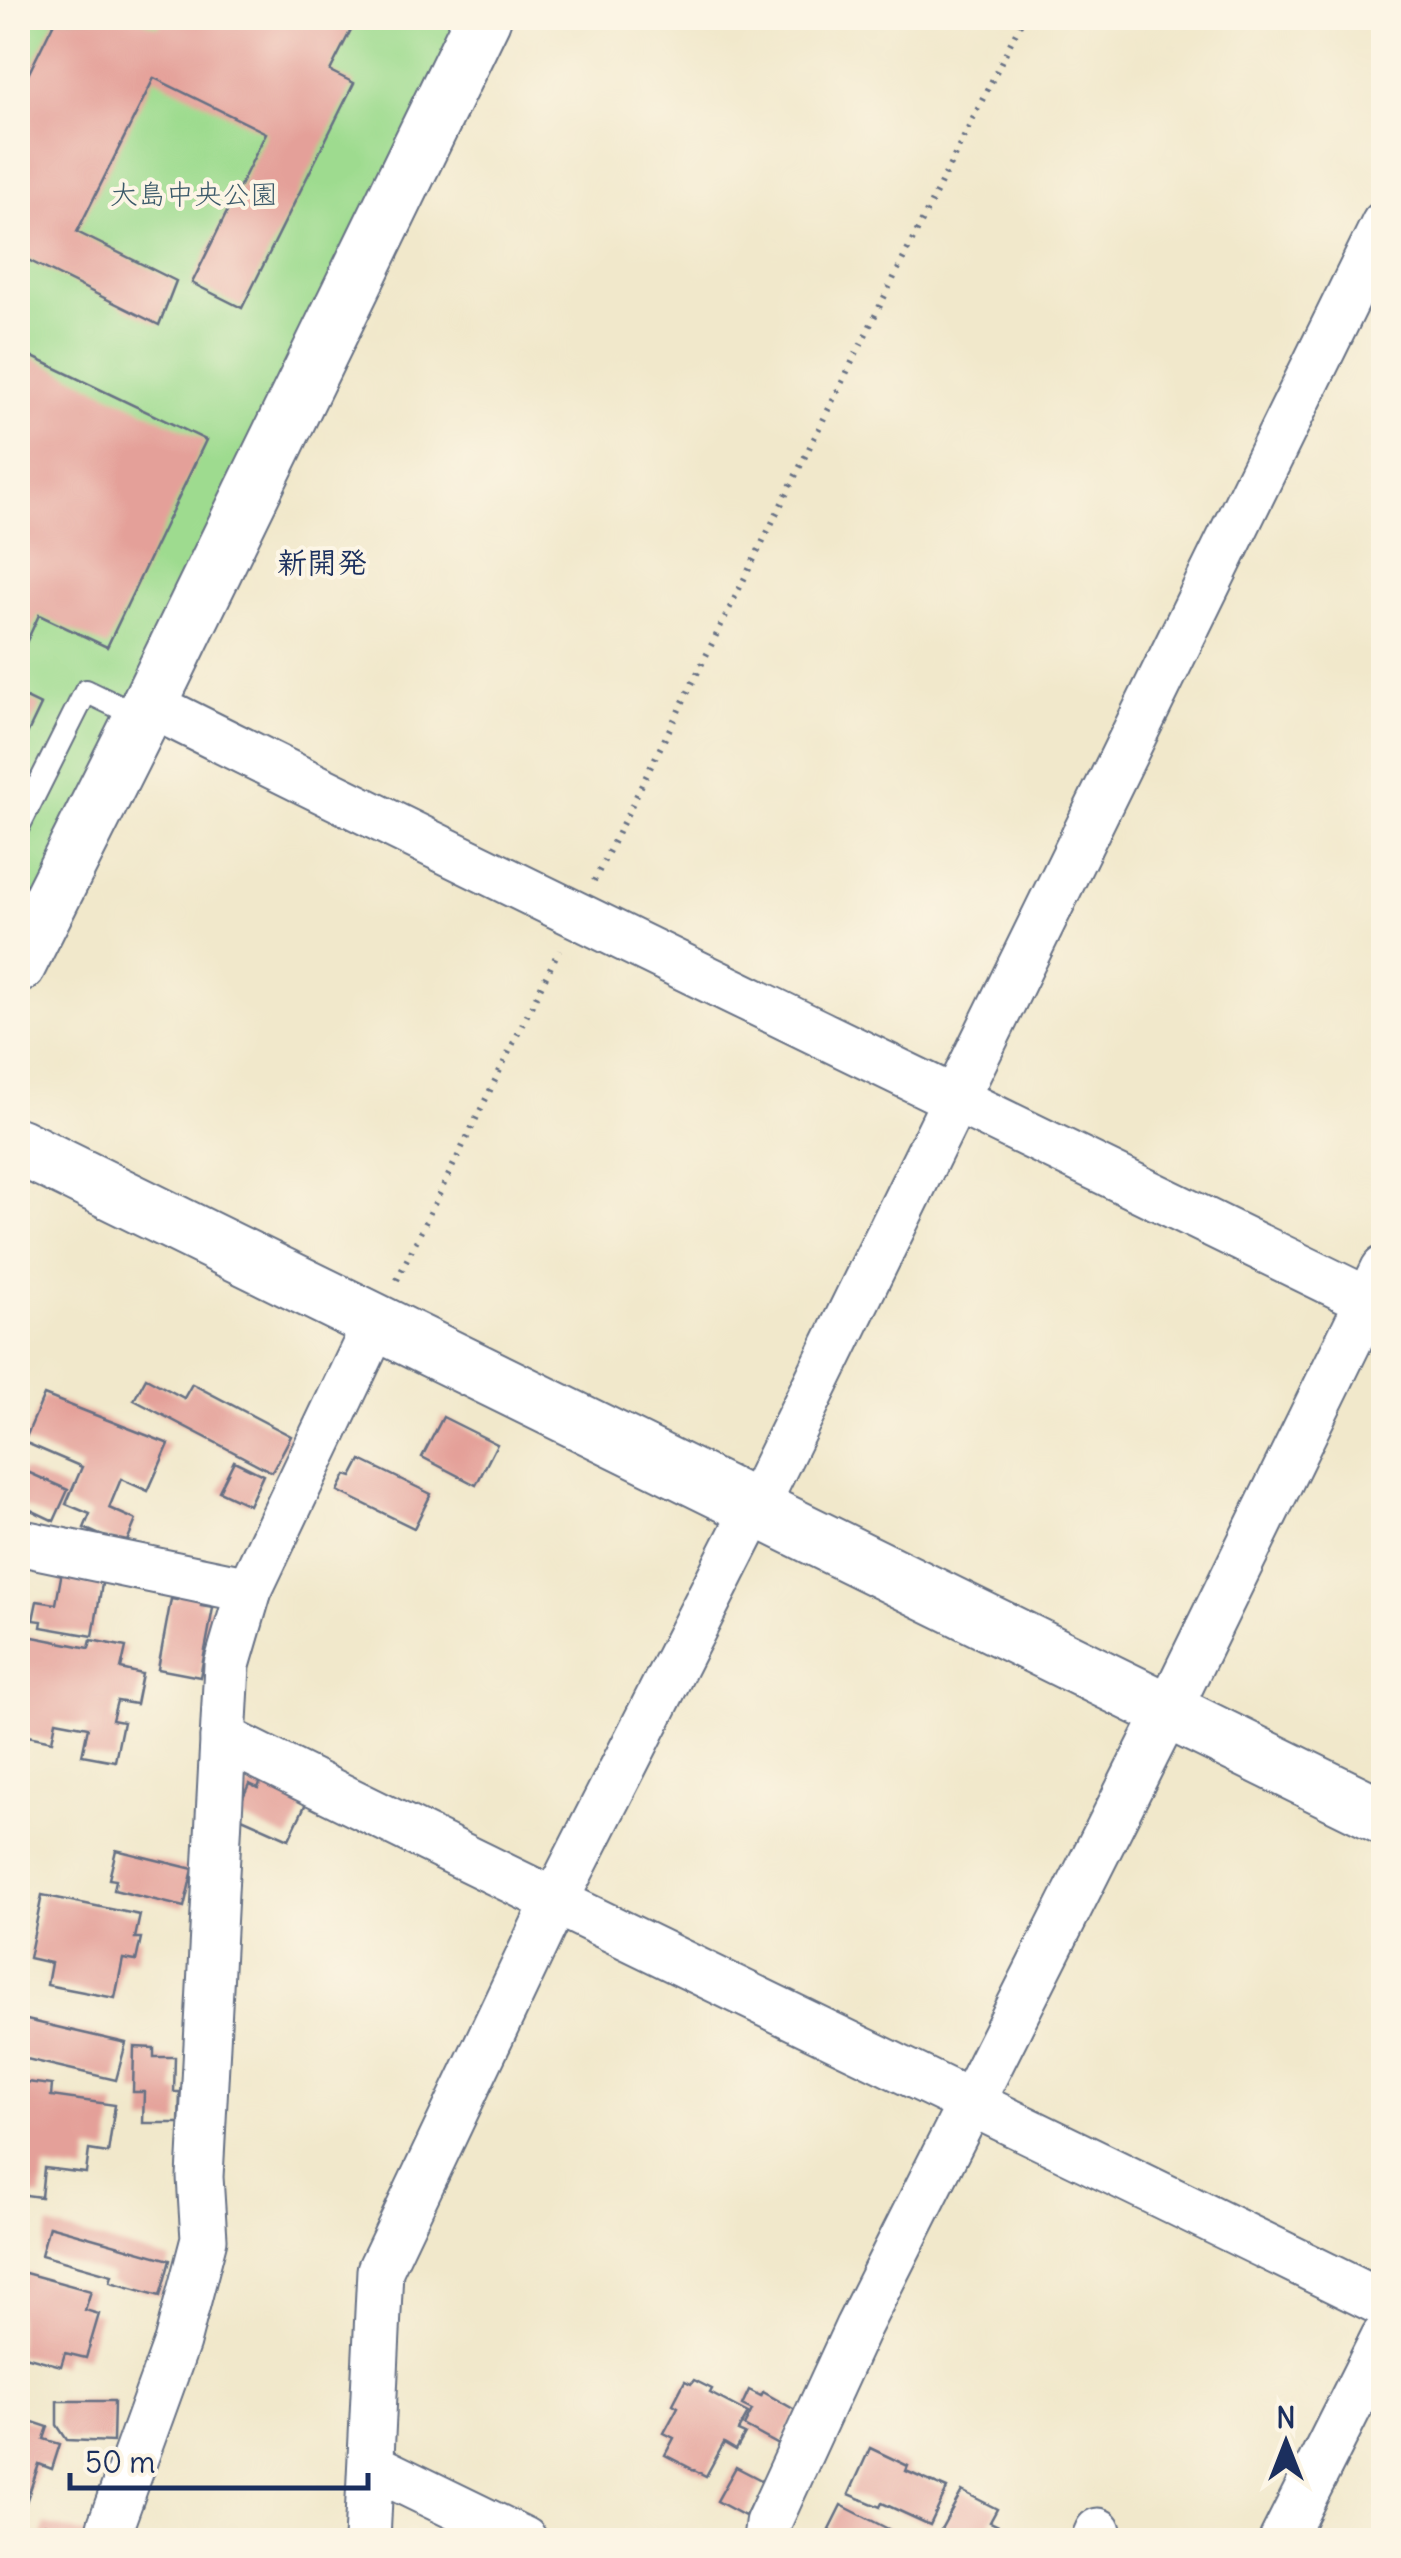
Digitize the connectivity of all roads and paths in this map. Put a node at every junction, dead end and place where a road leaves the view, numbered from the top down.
1 (483, 18) edge
2 (1023, 18) edge
3 (1384, 224) edge
4 (146, 711) junction
5 (18, 827) edge
6 (576, 917) junction
7 (18, 965) edge
8 (956, 1098) junction
9 (18, 1146) edge
10 (1378, 1292) edge
11 (377, 1322) junction
12 (755, 1508) junction
13 (18, 1542) edge
14 (248, 1590) junction
15 (1168, 1711) junction
16 (223, 1738) junction
17 (1384, 1817) edge
18 (554, 1903) junction
19 (972, 2101) junction
20 (1384, 2304) edge
21 (1384, 2337) edge
22 (372, 2466) junction
23 (110, 2540) edge
24 (367, 2540) edge
25 (524, 2540) edge
26 (766, 2540) edge
27 (1282, 2540) edge

1 - 4 street
2 - 6 path
3 - 8 street
4 - 5 lane
4 - 6 street
4 - 7 street
6 - 8 street
6 - 11 path
8 - 10 street
8 - 12 street
9 - 11 street
10 - 15 street
11 - 12 street
11 - 14 street
12 - 15 street
12 - 18 street
13 - 14 street
14 - 16 street
15 - 17 street
15 - 19 street
16 - 18 street
16 - 23 street
18 - 19 street
18 - 22 street
19 - 20 street
19 - 26 street
21 - 27 street
22 - 24 street
22 - 25 street

